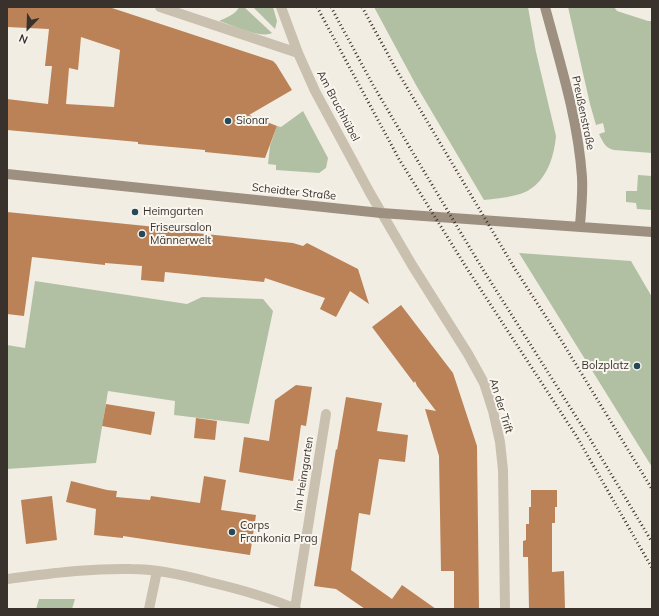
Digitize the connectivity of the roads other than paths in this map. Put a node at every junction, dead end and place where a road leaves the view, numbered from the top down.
1 (160, 7) edge
2 (281, 7) edge
3 (545, 7) edge
4 (298, 53) junction
5 (7, 174) edge
6 (381, 212) junction
7 (580, 226) junction
8 (652, 232) edge
9 (326, 414) dead end
10 (157, 571) junction
11 (7, 579) edge
12 (149, 609) edge
13 (295, 609) edge
14 (505, 609) edge

1 - 4 street
2 - 4 street, Am Bruchhübel
3 - 7 main road, Preußenstraße
4 - 6 street, Am Bruchhübel
5 - 6 main road, Scheidter Straße
6 - 7 main road, Scheidter Straße
6 - 14 street, An der Trift
7 - 8 main road, Scheidter Straße
9 - 13 street, Im Heimgarten
10 - 11 street
10 - 12 street
10 - 13 street

